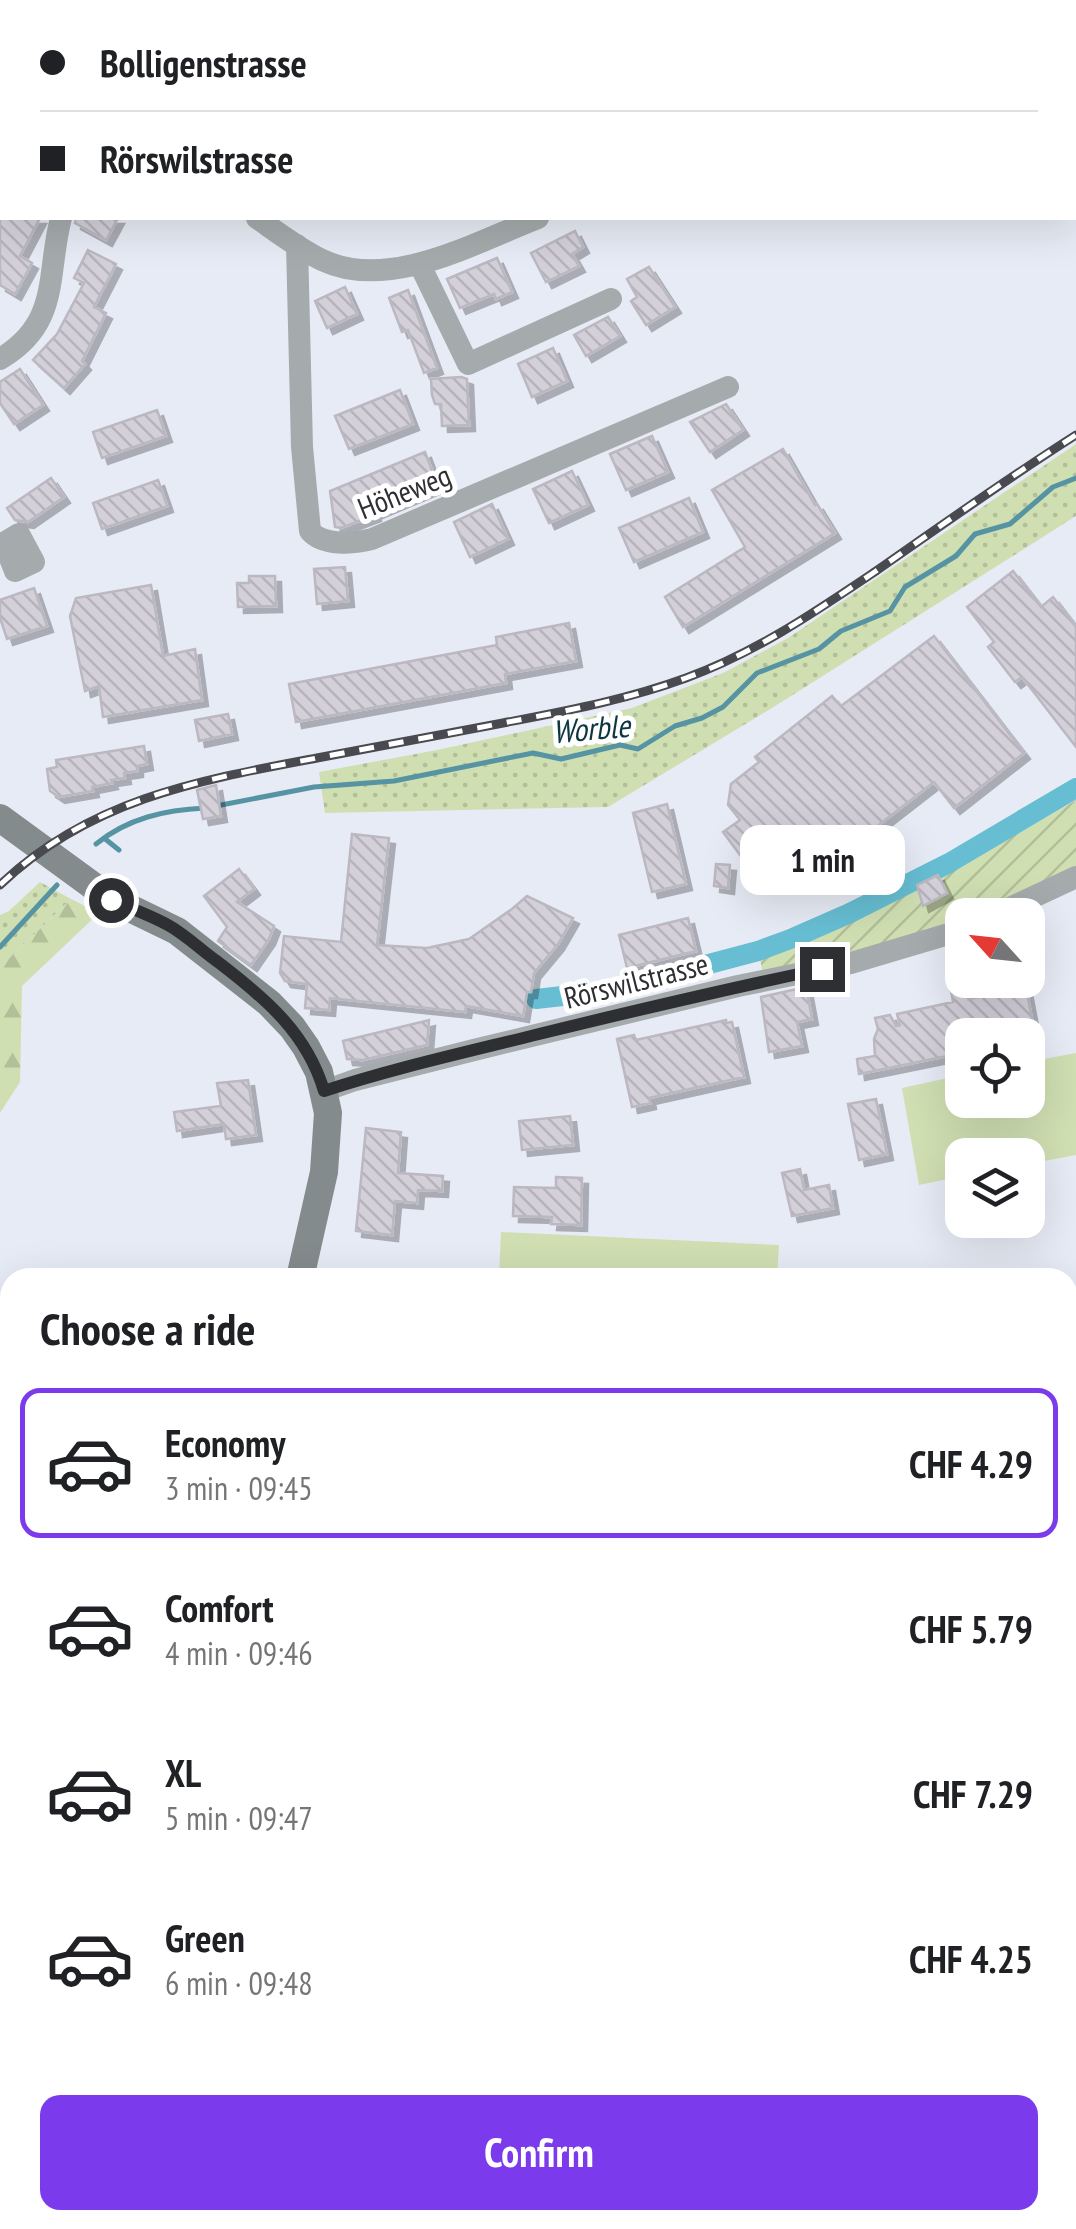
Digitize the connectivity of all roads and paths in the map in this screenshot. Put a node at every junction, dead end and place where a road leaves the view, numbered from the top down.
1 (60, 220) edge
2 (260, 220) edge
3 (533, 220) edge
4 (297, 245) junction
5 (420, 265) junction
6 (611, 298) dead end
7 (0, 359) edge
8 (728, 386) dead end
9 (0, 818) edge
10 (1076, 877) edge
11 (1031, 898) edge
12 (945, 935) edge
13 (324, 1091) junction
14 (302, 1268) edge

1 - 7 street
2 - 4 street
3 - 5 street
4 - 5 street
4 - 8 street, Höheweg
5 - 6 street
9 - 13 main road
10 - 11 street
12 - 13 street, Rörswilstrasse
13 - 14 main road

